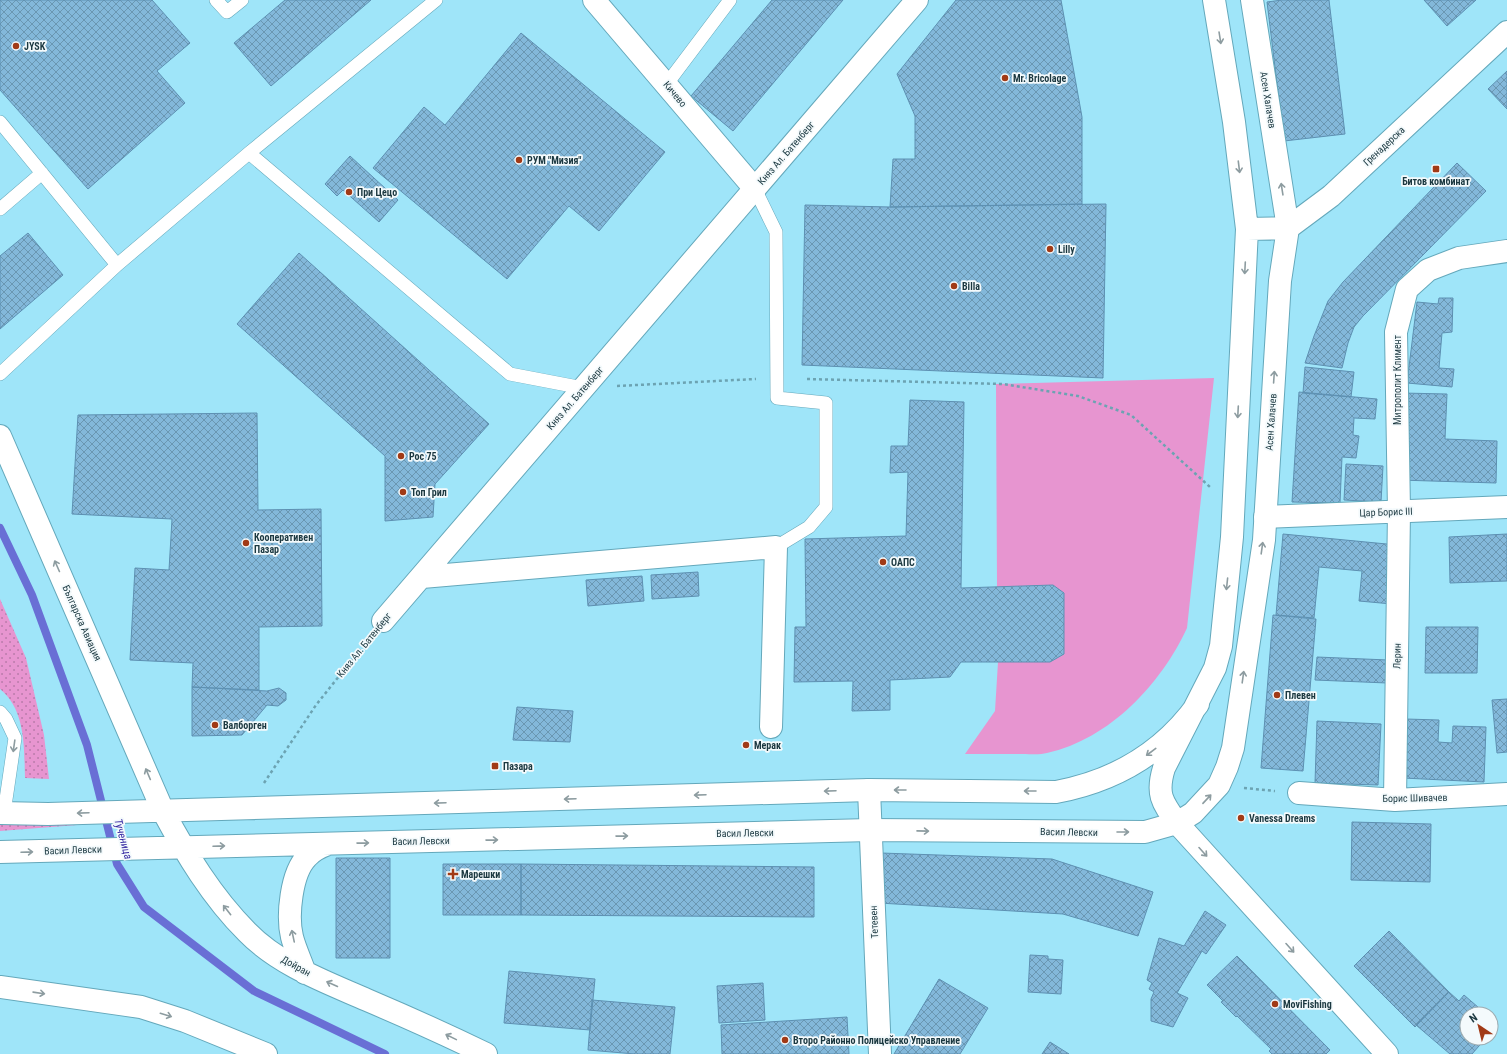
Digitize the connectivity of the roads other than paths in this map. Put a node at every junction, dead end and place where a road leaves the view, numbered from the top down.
1 (216, 0) edge
2 (242, 0) edge
3 (436, 0) edge
4 (594, 0) edge
5 (730, 0) edge
6 (917, 0) edge
7 (1214, 0) edge
8 (1252, 0) edge
9 (1507, 32) edge
10 (666, 85) junction
11 (0, 122) edge
12 (249, 153) junction
13 (42, 173) junction
14 (755, 189) junction
15 (0, 210) edge
16 (1288, 228) junction
17 (1247, 229) junction
18 (1507, 251) edge
19 (117, 265) junction
20 (0, 374) edge
21 (583, 388) junction
22 (0, 436) edge
23 (1507, 507) edge
24 (1399, 511) junction
25 (1265, 517) junction
26 (776, 548) junction
27 (422, 577) junction
28 (383, 620) road end
29 (1198, 704) junction
30 (0, 712) edge
31 (771, 727) dead end
32 (868, 790) junction
33 (1300, 793) road end
34 (1507, 794) edge
35 (1395, 800) junction
36 (163, 810) junction
37 (2, 813) edge
38 (1177, 823) junction
39 (870, 830) junction
40 (329, 844) junction
41 (182, 848) junction
42 (0, 852) edge
43 (305, 973) junction
44 (0, 987) edge
45 (266, 1054) edge
46 (486, 1054) edge
47 (880, 1054) edge
48 (1387, 1054) edge

1 - 2 lane
3 - 12 lane
4 - 10 street, Кичево
5 - 10 lane
6 - 14 street, Княз Ал. Батенберг
7 -> 17 street
16 -> 8 street, Асен Халачев
9 - 16 street, Гренадерска
10 - 14 street, Кичево
11 - 13 lane
12 - 19 lane
12 - 21 lane
13 - 15 lane
13 - 19 lane
14 - 21 street, Княз Ал. Батенберг
14 - 26 lane
16 - 17 street
25 -> 16 street, Асен Халачев
17 -> 29 street
18 - 24 street, Митрополит Климент
19 - 20 lane
21 - 27 street, Княз Ал. Батенберг
36 -> 22 street, Българска Авиация
23 - 24 street, Цар Борис III
24 - 25 street, Цар Борис III
24 - 35 street, Лерин
38 -> 25 street, Асен Халачев
26 - 27 street
26 - 31 street
27 - 28 street, Княз Ал. Батенберг
29 -> 32 street
29 - 38 street
30 -> 37 lane
32 -> 36 street
32 - 39 street, Тетевен
33 - 35 street, Борис Шивачев
34 - 35 street, Борис Шивачев
36 -> 37 street
36 - 41 street, Дойран
39 -> 38 street, Васил Левски
38 -> 48 street
40 -> 39 street, Васил Левски
39 - 47 street, Тетевен
41 -> 40 street, Васил Левски
43 -> 40 street
42 -> 41 street, Васил Левски
43 -> 41 street, Дойран
46 -> 43 street, Дойран
44 -> 45 street

